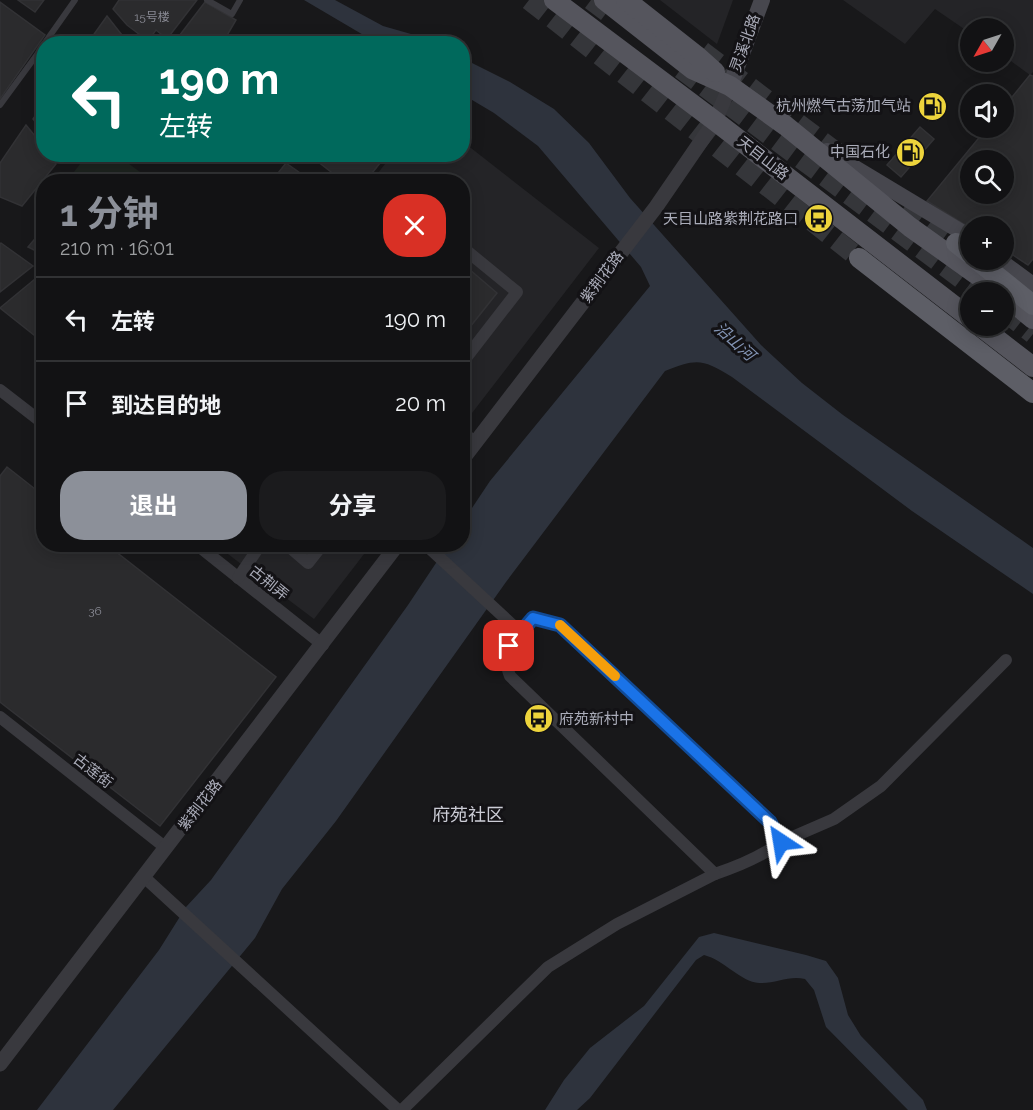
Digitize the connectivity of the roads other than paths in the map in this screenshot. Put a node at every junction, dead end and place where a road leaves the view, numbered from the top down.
1 (75, 0) edge
2 (207, 0) edge
3 (240, 0) edge
4 (554, 0) edge
5 (604, 0) tunnel mouth
6 (626, 0) tunnel mouth
7 (762, 0) edge
8 (50, 36) edge
9 (36, 55) edge
10 (730, 86) junction
11 (0, 105) edge
12 (715, 121) junction
13 (786, 126) junction
14 (960, 241) edge
15 (470, 254) edge
16 (858, 258) tunnel mouth
17 (989, 270) edge
18 (1013, 270) edge
19 (986, 282) edge
20 (1033, 285) edge
21 (1014, 304) edge
22 (1033, 305) edge
23 (960, 310) edge
24 (1033, 319) edge
25 (993, 336) edge
26 (470, 353) edge
27 (1033, 367) edge
28 (0, 390) edge
29 (1033, 393) edge
30 (36, 418) edge
31 (470, 438) edge
32 (475, 442) junction
33 (470, 449) edge
34 (206, 552) edge
35 (256, 552) edge
36 (295, 552) edge
37 (316, 552) edge
38 (392, 552) edge
39 (433, 552) edge
40 (238, 578) junction
41 (521, 633) junction
42 (322, 645) junction
43 (1006, 660) dead end
44 (0, 717) edge
45 (781, 842) junction
46 (166, 848) junction
47 (715, 874) junction
48 (144, 877) junction
49 (0, 1064) edge
50 (400, 1110) edge

1 - 8 lane
2 - 3 lane
4 - 12 main road, 天目山路
5 - 10 main road
6 - 10 main road
7 - 10 main road, 灵溪北路
9 - 11 lane
10 - 12 street, 紫荆花路
10 - 13 main road
12 - 23 main road, 天目山路
12 - 32 street, 紫荆花路
13 - 14 main road
13 - 19 main road
15 - 26 street
16 - 29 highway
17 - 22 highway
18 - 20 main road
21 - 24 main road
25 - 27 main road
28 - 30 street
31 - 32 street
32 - 33 street, 紫荆花路
34 - 40 street, 古荆弄
35 - 40 street
36 - 37 street
38 - 42 street, 紫荆花路
39 - 41 street
40 - 42 street, 古荆弄
41 - 45 street
41 - 47 street
42 - 46 street, 紫荆花路
43 - 45 street
44 - 46 street, 古莲街
45 - 47 street
46 - 48 street, 紫荆花路
47 - 50 street
48 - 49 street, 紫荆花路
48 - 50 street

